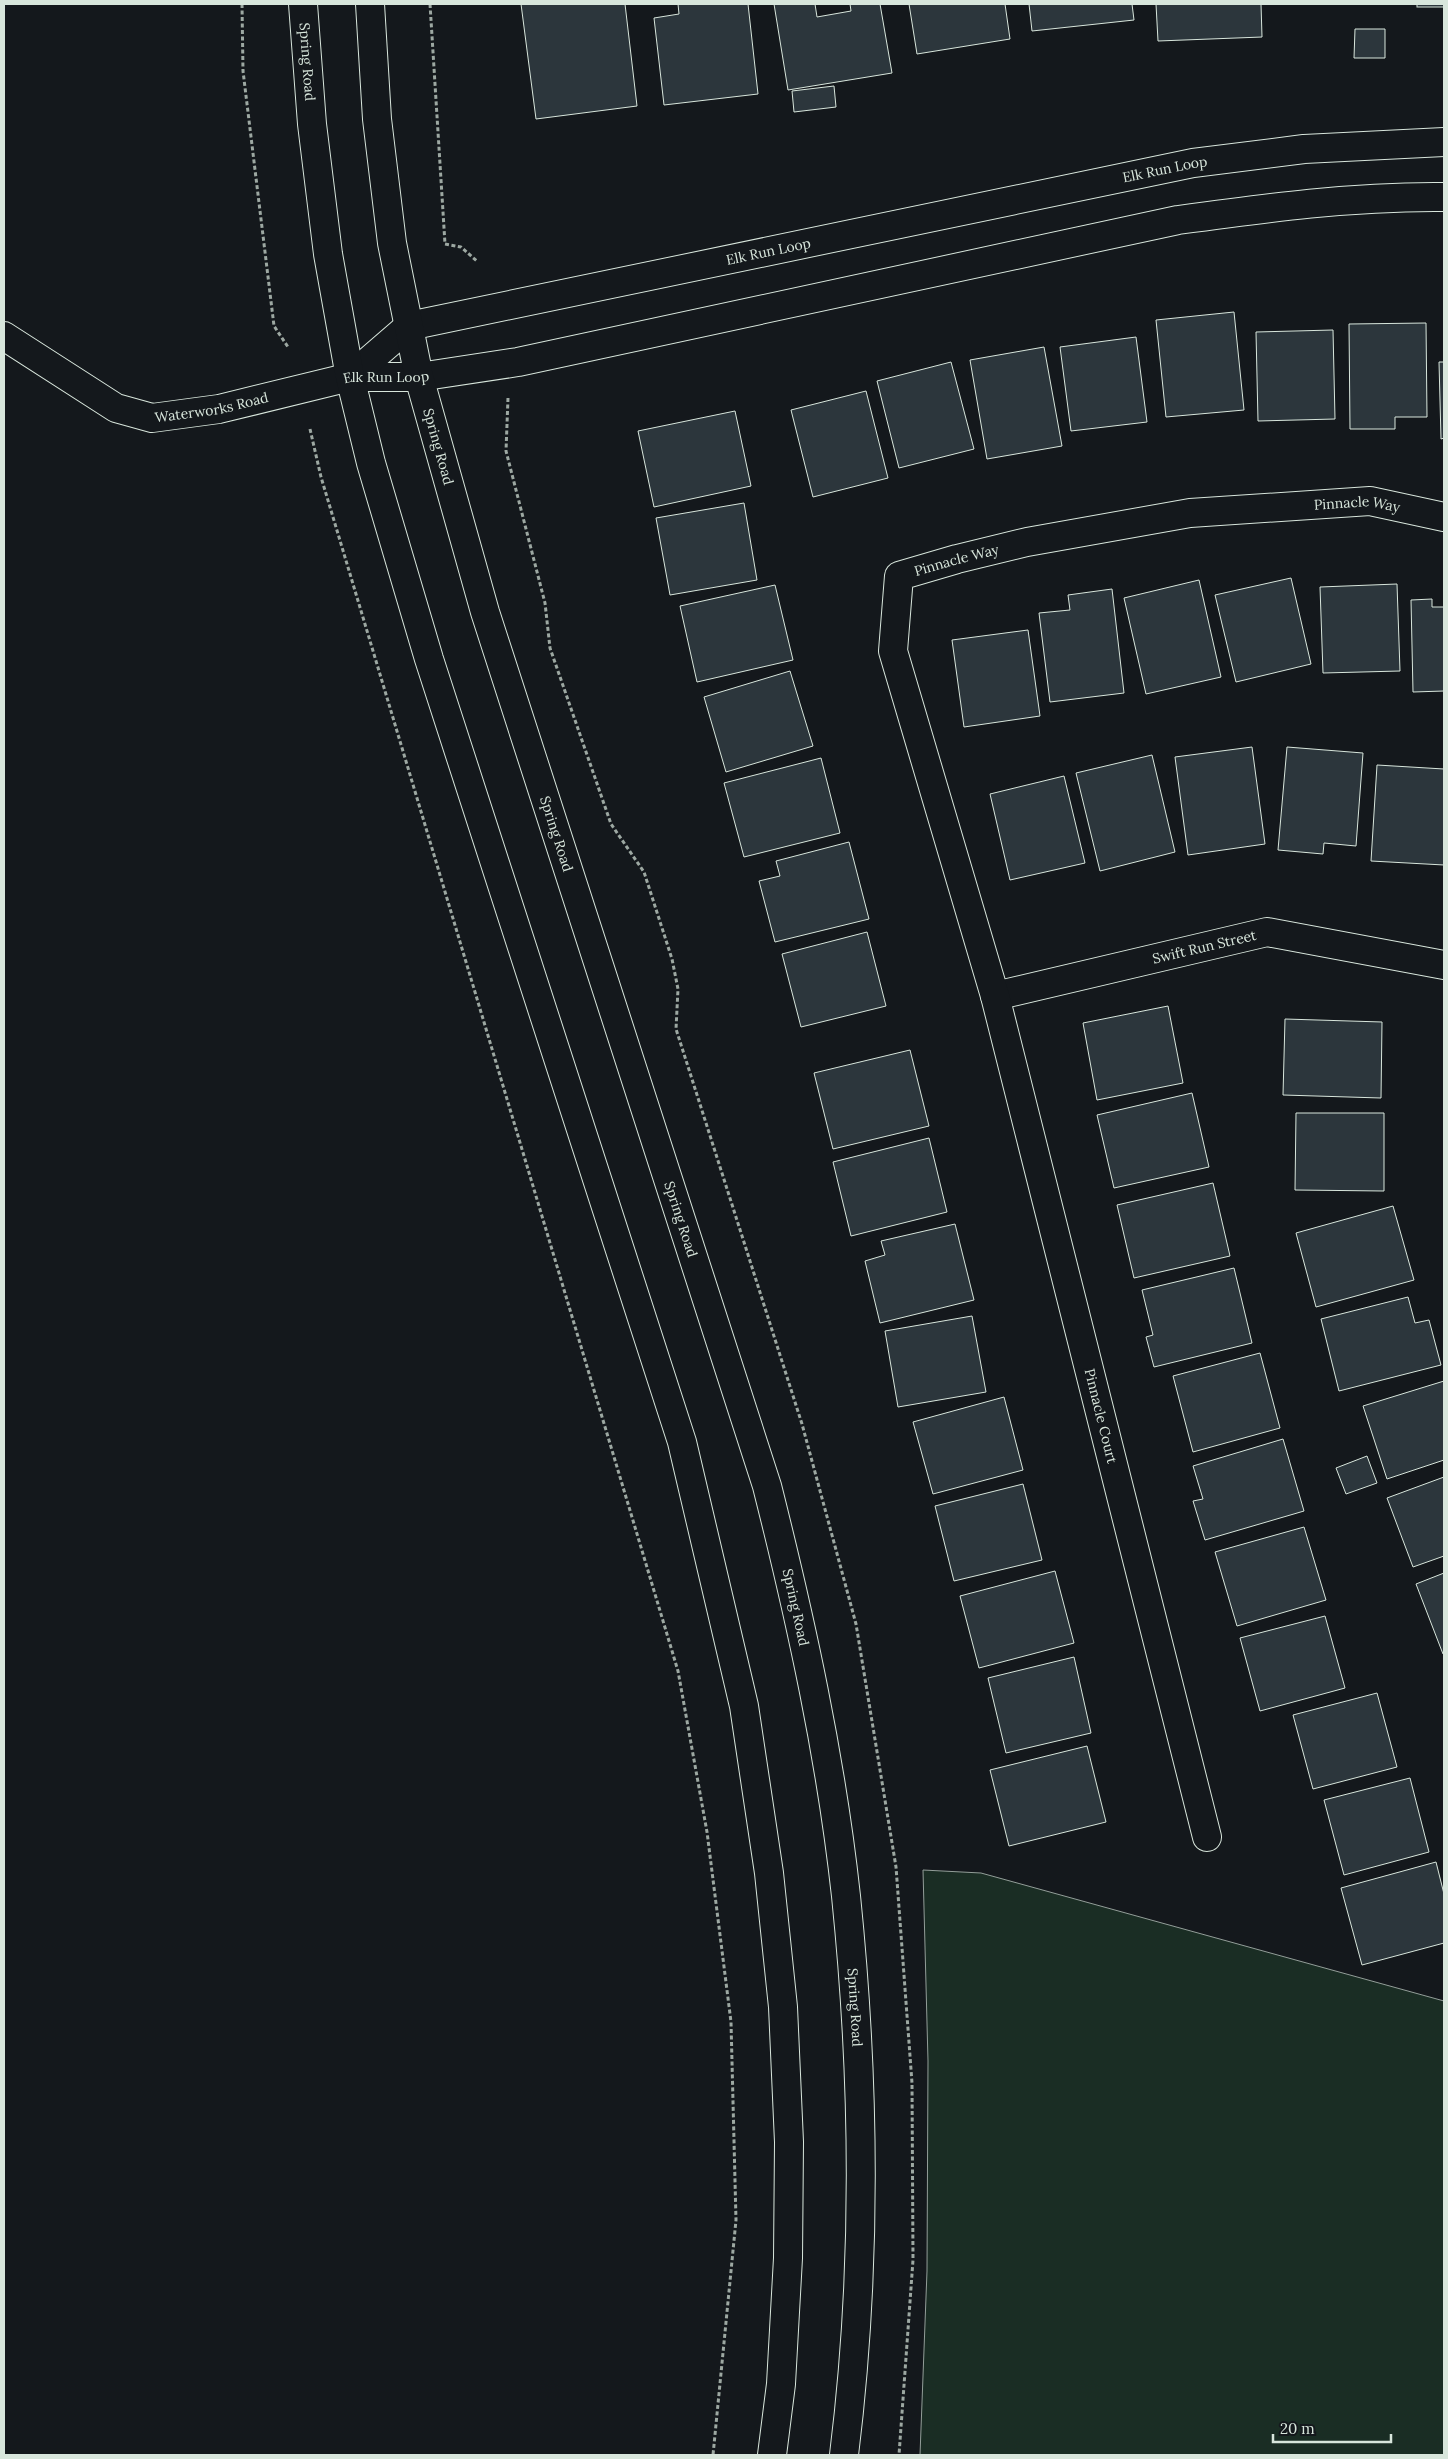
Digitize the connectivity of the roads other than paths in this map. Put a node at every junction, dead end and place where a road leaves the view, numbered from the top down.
1 (303, 4) edge
2 (370, 4) edge
3 (1444, 142) edge
4 (1444, 197) edge
5 (409, 326) junction
6 (4, 336) edge
7 (350, 377) junction
8 (419, 377) junction
9 (1444, 517) edge
10 (1444, 965) edge
11 (994, 996) junction
12 (1207, 1837) dead end
13 (772, 2455) edge
14 (844, 2455) edge

1 - 7 main road, Spring Road
2 - 5 main road, Spring Road
3 - 5 main road, Elk Run Loop
4 - 8 main road, Elk Run Loop
5 - 7 main road, Elk Run Loop
5 - 8 main road, Spring Road
6 - 7 main road, Waterworks Road
7 - 8 main road, Elk Run Loop
7 - 13 main road, Spring Road
8 - 14 main road, Spring Road
9 - 11 main road, Pinnacle Way
10 - 11 main road, Swift Run Street
11 - 12 main road, Pinnacle Court

